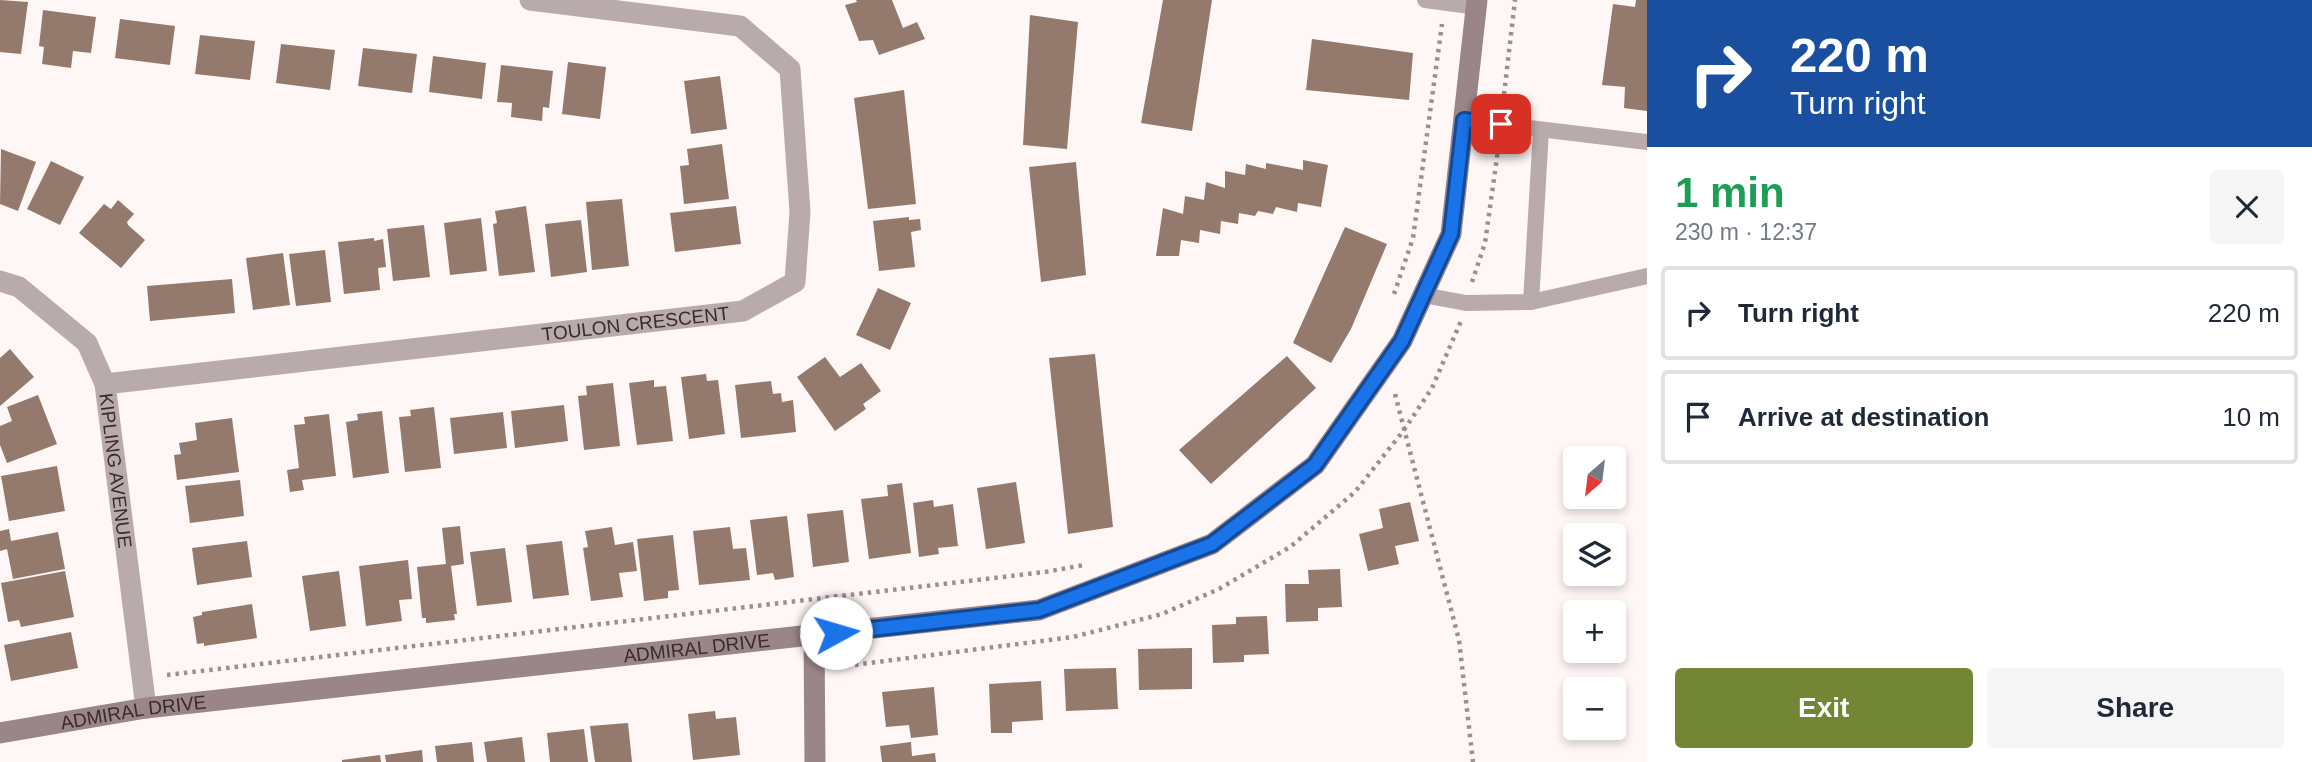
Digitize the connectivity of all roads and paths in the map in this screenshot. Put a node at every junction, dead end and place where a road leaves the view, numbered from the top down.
1 (530, 0) edge
2 (1425, 0) edge
3 (1515, 0) edge
4 (1445, 3) junction
5 (1477, 4) edge
6 (1464, 120) junction
7 (1501, 124) junction
8 (1541, 130) junction
9 (1647, 142) edge
10 (1647, 276) edge
11 (0, 281) edge
12 (1423, 295) junction
13 (1531, 302) junction
14 (1466, 303) junction
15 (1391, 306) dead end
16 (1387, 362) junction
17 (105, 384) junction
18 (1405, 430) junction
19 (1094, 563) dead end
20 (814, 635) junction
21 (828, 669) dead end
22 (167, 675) dead end
23 (146, 708) junction
24 (0, 733) edge
25 (814, 762) edge
26 (1473, 762) edge

1 - 17 street, TOULON CRESCENT
2 - 4 lane
3 - 7 path
4 - 5 lane
4 - 15 path
5 - 6 street, ADMIRAL DRIVE
6 - 7 lane
6 - 12 street, ADMIRAL DRIVE
7 - 8 lane
7 - 14 path
8 - 9 lane
8 - 13 lane
10 - 13 lane
11 - 17 street, KIPLING AVENUE
12 - 14 lane
12 - 16 street, ADMIRAL DRIVE
13 - 14 lane
14 - 18 path
16 - 18 path
16 - 20 street, ADMIRAL DRIVE
17 - 23 street, KIPLING AVENUE
18 - 21 path
18 - 26 path
19 - 22 path
20 - 23 street, ADMIRAL DRIVE
20 - 25 street
23 - 24 street, ADMIRAL DRIVE

